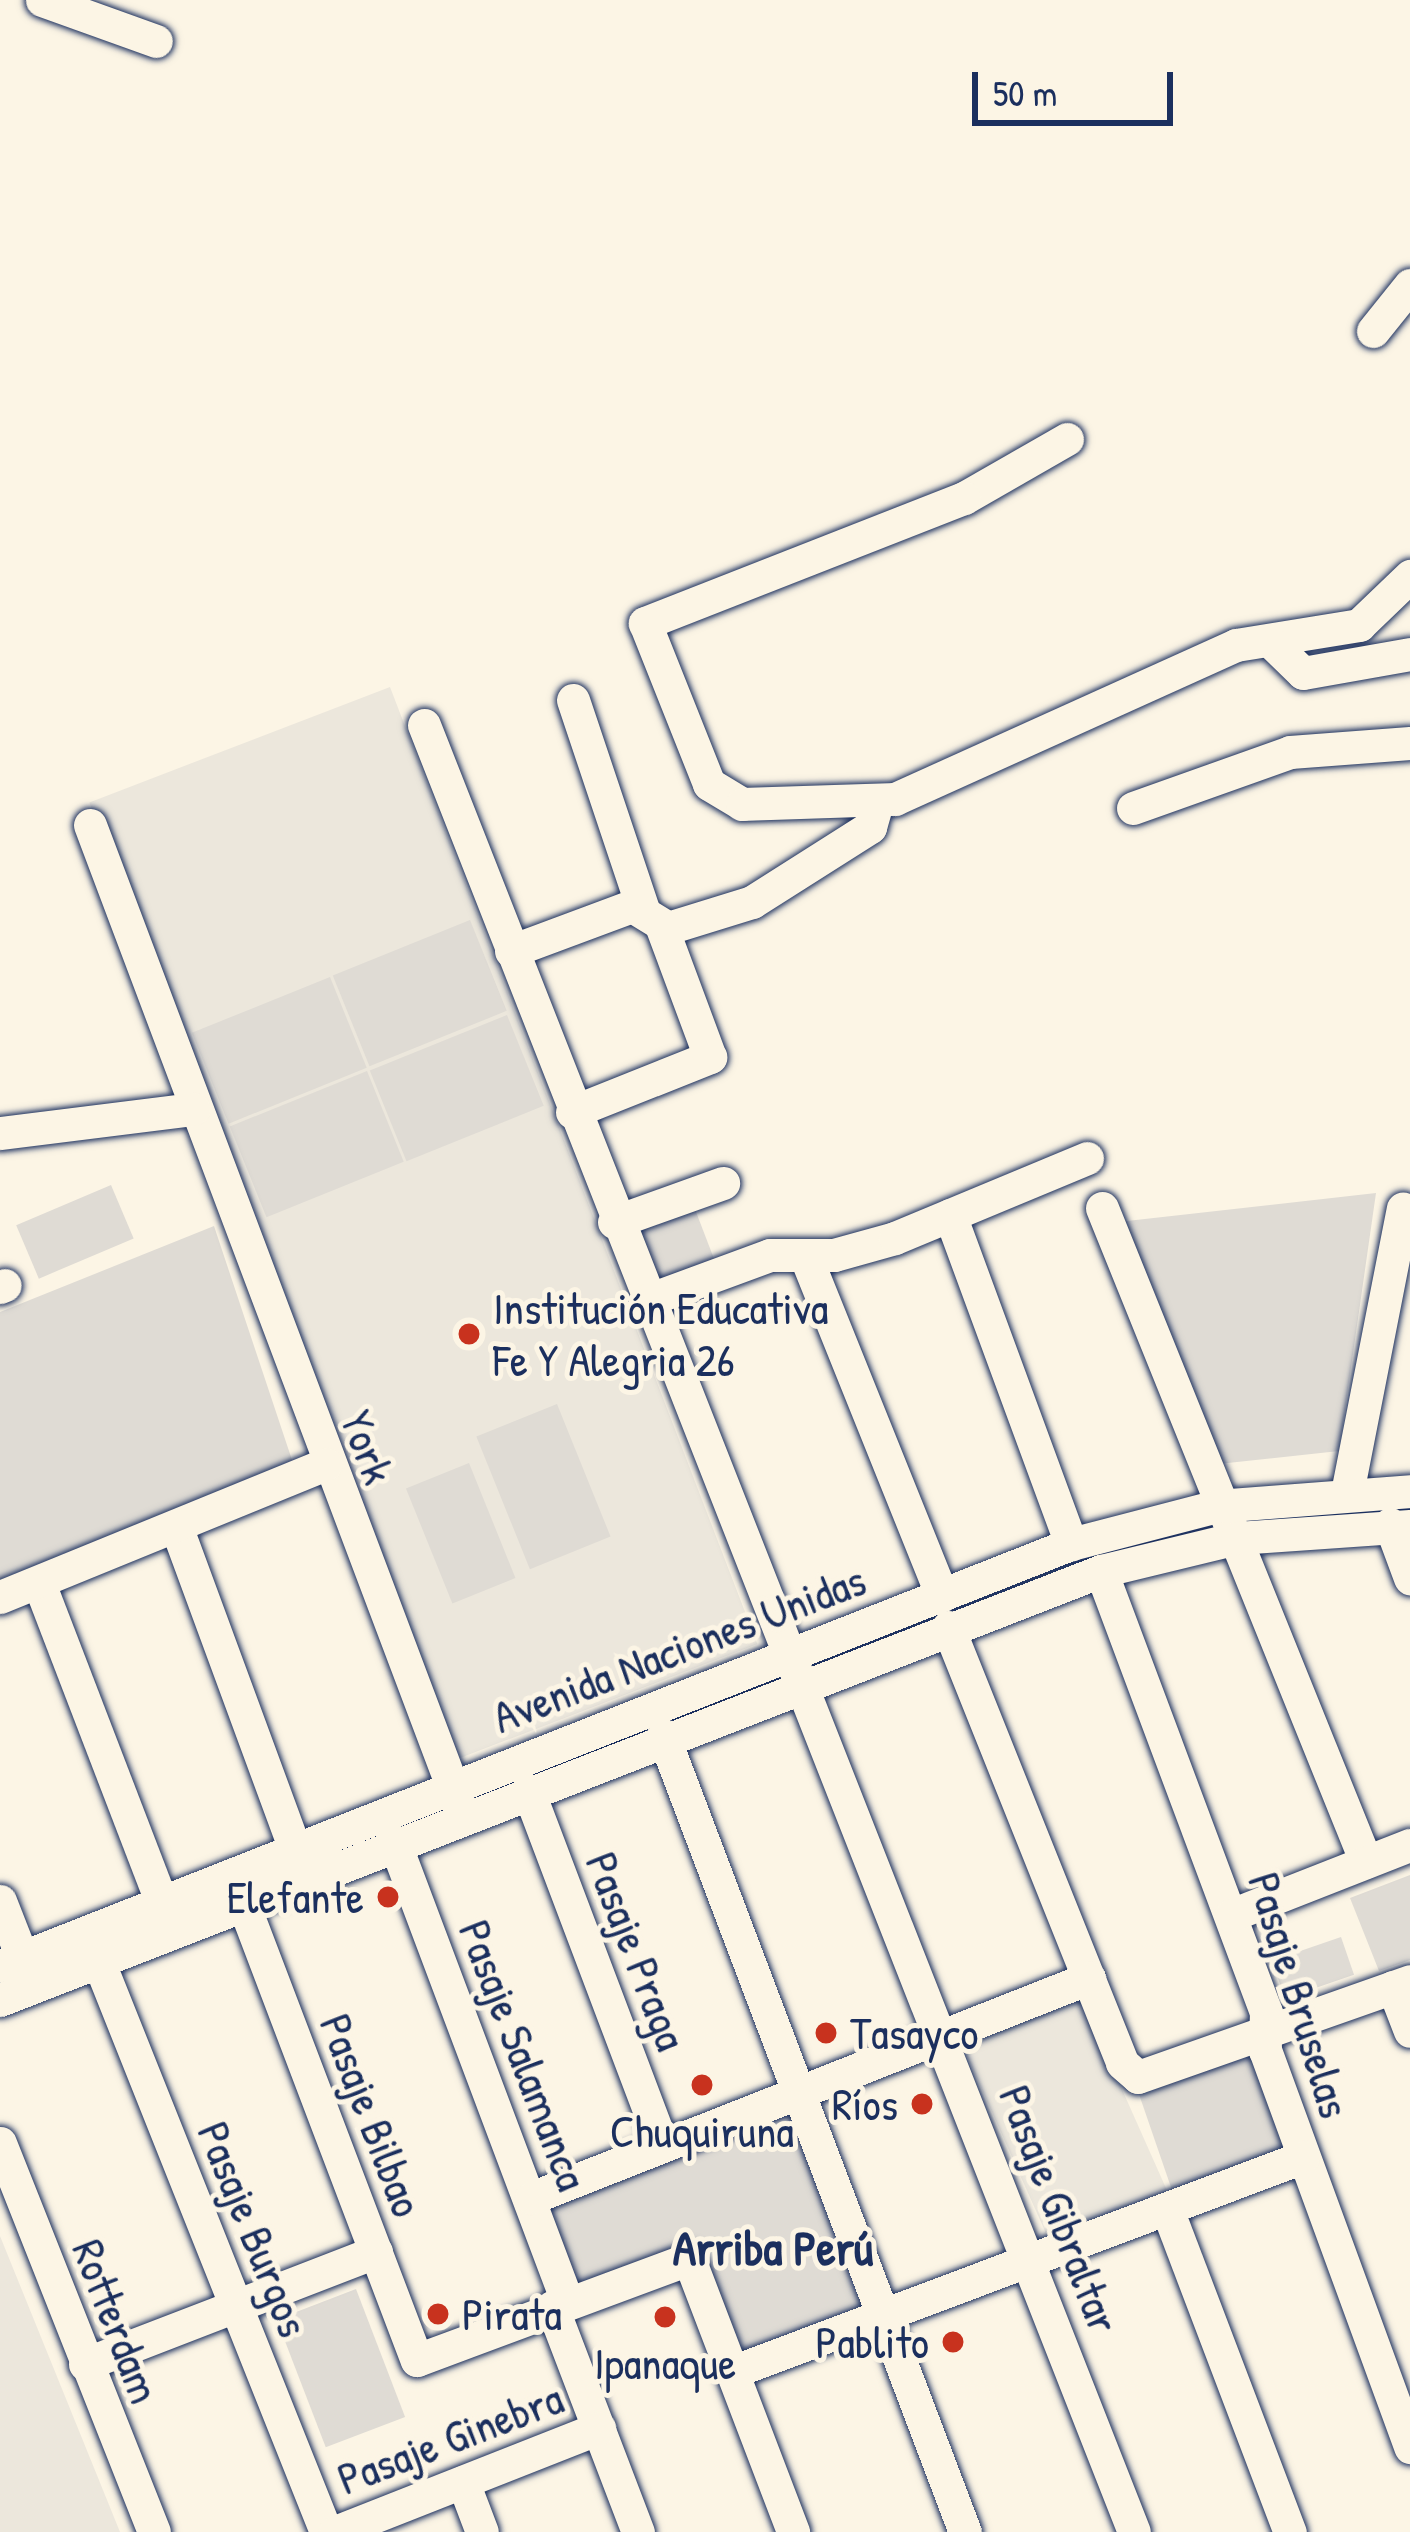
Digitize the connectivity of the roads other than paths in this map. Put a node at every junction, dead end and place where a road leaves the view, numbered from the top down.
1 (41, 0) edge
2 (156, 41) dead end
3 (1410, 285) edge
4 (1373, 332) dead end
5 (1067, 439) dead end
6 (1410, 576) edge
7 (1274, 645) junction
8 (1410, 654) edge
9 (573, 700) dead end
10 (424, 725) dead end
11 (1410, 743) edge
12 (877, 803) junction
13 (1133, 808) dead end
14 (90, 824) dead end
15 (653, 919) junction
16 (511, 950) junction
17 (194, 1109) junction
18 (572, 1112) junction
19 (0, 1133) edge
20 (1087, 1158) dead end
21 (723, 1184) dead end
22 (1102, 1208) dead end
23 (1403, 1208) dead end
24 (950, 1215) junction
25 (614, 1222) junction
26 (805, 1255) junction
27 (645, 1301) junction
28 (326, 1464) junction
29 (1410, 1491) edge
30 (1347, 1493) junction
31 (1217, 1506) junction
32 (1400, 1525) edge
33 (176, 1526) junction
34 (1237, 1538) junction
35 (1071, 1544) junction
36 (1101, 1571) junction
37 (1410, 1578) edge
38 (38, 1583) junction
39 (0, 1597) edge
40 (945, 1611) junction
41 (793, 1668) junction
42 (663, 1735) junction
43 (528, 1790) junction
44 (457, 1799) junction
45 (394, 1841) junction
46 (1410, 1845) edge
47 (294, 1846) junction
48 (1366, 1862) junction
49 (161, 1900) junction
50 (0, 1901) edge
51 (243, 1903) junction
52 (1231, 1915) junction
53 (98, 1960) junction
54 (11, 1962) edge
55 (1089, 1978) junction
56 (1401, 1984) edge
57 (0, 2000) edge
58 (1410, 2031) edge
59 (1266, 2033) junction
60 (944, 2034) junction
61 (798, 2090) junction
62 (0, 2143) edge
63 (662, 2144) junction
64 (1303, 2157) junction
65 (531, 2198) junction
66 (1167, 2209) junction
67 (376, 2252) junction
68 (1032, 2258) junction
69 (560, 2304) junction
70 (236, 2306) junction
71 (886, 2319) junction
72 (85, 2364) junction
73 (732, 2372) junction
74 (598, 2428) junction
75 (1410, 2447) edge
76 (463, 2482) junction
77 (154, 2532) edge
78 (331, 2532) edge
79 (482, 2532) edge
80 (638, 2532) edge
81 (793, 2532) edge
82 (965, 2532) edge
83 (1134, 2532) edge
84 (1290, 2532) edge

1 - 2 street
3 - 4 street
5 - 12 street
6 - 7 street
7 - 8 street
7 - 12 street
9 - 15 street
10 - 16 street, Pasaje Gibraltar
11 - 13 street
12 - 15 street
14 - 17 street, York
15 - 16 street
15 - 18 street
16 - 18 street, Pasaje Gibraltar
17 - 19 street
17 - 28 street, York
18 - 25 street, Pasaje Gibraltar
20 - 24 street
21 - 25 street
22 - 31 street
23 - 30 street
24 - 26 street
24 - 35 street
25 - 27 street, Pasaje Gibraltar
26 - 27 street
26 - 40 street
27 - 41 street, Pasaje Gibraltar
28 - 33 street
28 - 44 street, York
29 - 30 street, Avenida Naciones Unidas
30 - 31 street, Avenida Naciones Unidas
31 - 34 street
31 - 35 street, Avenida Naciones Unidas
32 - 34 street, Avenida Naciones Unidas
32 - 37 street
33 - 38 street
33 - 47 street
34 - 36 street, Avenida Naciones Unidas
34 - 48 street
35 - 40 street, Avenida Naciones Unidas
36 - 40 street, Avenida Naciones Unidas
36 - 52 street, Pasaje Bruselas
38 - 39 street
38 - 49 street
40 - 41 street, Avenida Naciones Unidas
40 - 55 street
41 - 42 street, Avenida Naciones Unidas
41 - 44 street, Avenida Naciones Unidas
41 - 60 street, Pasaje Gibraltar
42 - 43 street, Avenida Naciones Unidas
42 - 61 street
43 - 44 street, Avenida Naciones Unidas
43 - 63 street, Pasaje Praga
44 - 45 street, Avenida Naciones Unidas
44 - 47 street, Avenida Naciones Unidas
45 - 51 street, Avenida Naciones Unidas
45 - 65 street, Pasaje Salamanca
46 - 48 street
47 - 49 street, Avenida Naciones Unidas
48 - 52 street
49 - 54 street, Avenida Naciones Unidas
50 - 54 street
51 - 53 street, Avenida Naciones Unidas
51 - 67 street, Pasaje Bilbao
52 - 59 street, Pasaje Bruselas
53 - 57 street, Avenida Naciones Unidas
53 - 70 street, Pasaje Burgos
55 - 59 street
55 - 60 street
56 - 58 street
56 - 59 street
59 - 64 street, Pasaje Bruselas
60 - 61 street
60 - 68 street, Pasaje Gibraltar
61 - 63 street
61 - 71 street
62 - 72 street, Rotterdam
63 - 65 street
64 - 66 street
64 - 75 street, Pasaje Bruselas
65 - 69 street, Pasaje Salamanca
66 - 68 street
66 - 84 street
67 - 69 street, Pasaje Bilbao
67 - 70 street
68 - 71 street
68 - 83 street, Pasaje Gibraltar
69 - 73 street
69 - 74 street, Pasaje Salamanca
70 - 72 street
70 - 78 street, Pasaje Burgos
71 - 73 street
71 - 82 street
72 - 77 street, Rotterdam
73 - 81 street
74 - 76 street, Pasaje Ginebra
74 - 80 street, Pasaje Salamanca
76 - 78 street, Pasaje Ginebra
76 - 79 street

